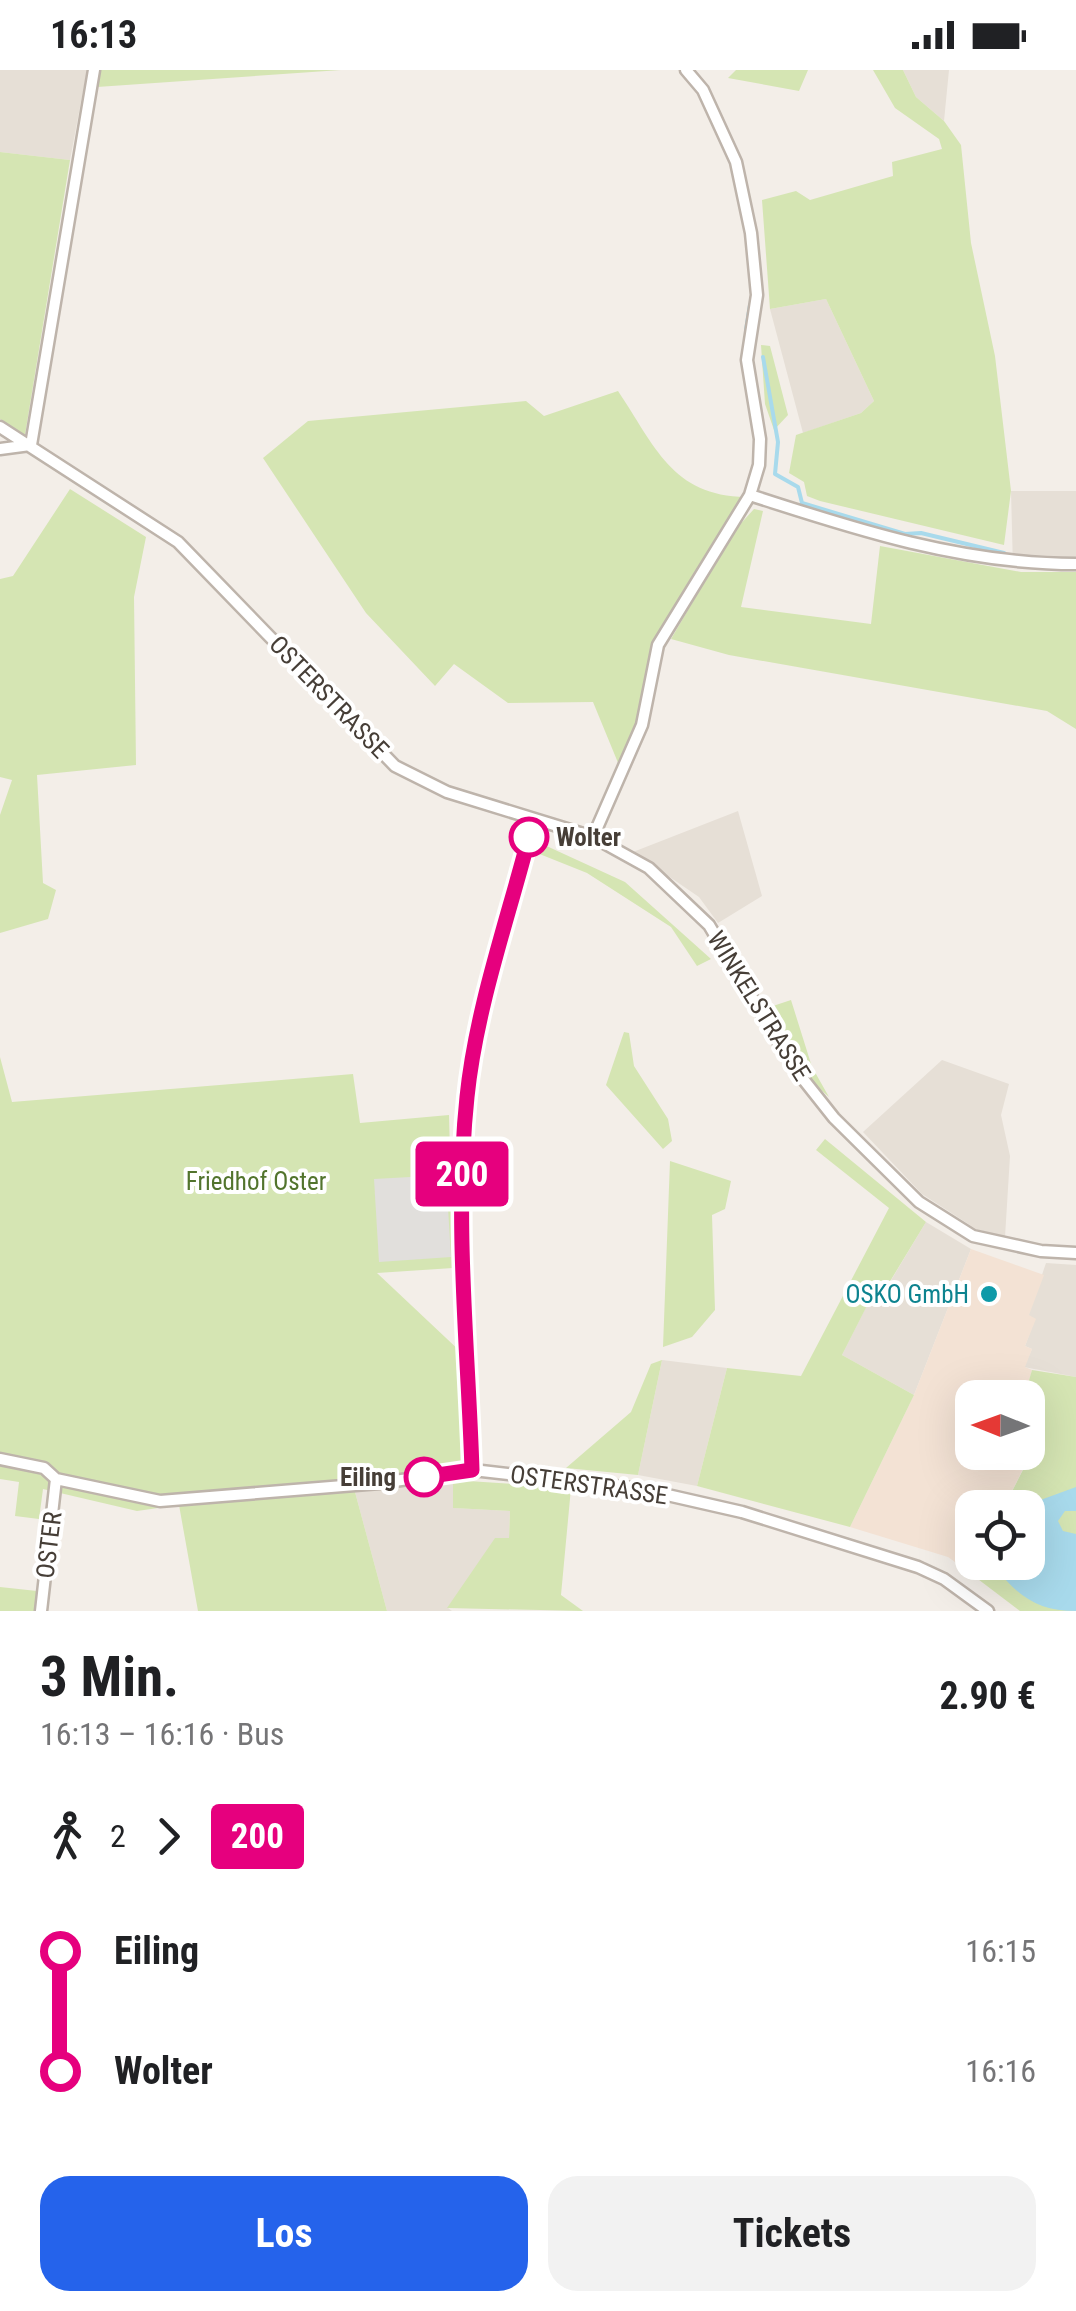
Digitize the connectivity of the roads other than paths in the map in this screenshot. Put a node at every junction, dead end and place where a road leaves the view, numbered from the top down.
1 (94, 70) edge
2 (686, 70) edge
3 (0, 427) edge
4 (31, 445) junction
5 (0, 449) edge
6 (750, 495) junction
7 (1076, 564) edge
8 (534, 821) junction
9 (593, 837) junction
10 (1076, 1253) edge
11 (0, 1459) edge
12 (472, 1470) junction
13 (56, 1480) junction
14 (41, 1611) edge
15 (988, 1611) edge

1 - 4 street
2 - 6 street
3 - 4 street, OSTERSTRASSE
4 - 5 street
4 - 8 street, OSTERSTRASSE
6 - 7 street
6 - 9 street
8 - 9 street, WINKELSTRASSE
8 - 12 street
9 - 10 street, WINKELSTRASSE
11 - 13 street, OSTERSTRASSE
12 - 13 street, OSTERSTRASSE
12 - 15 street, OSTERSTRASSE
13 - 14 street, OSTER

